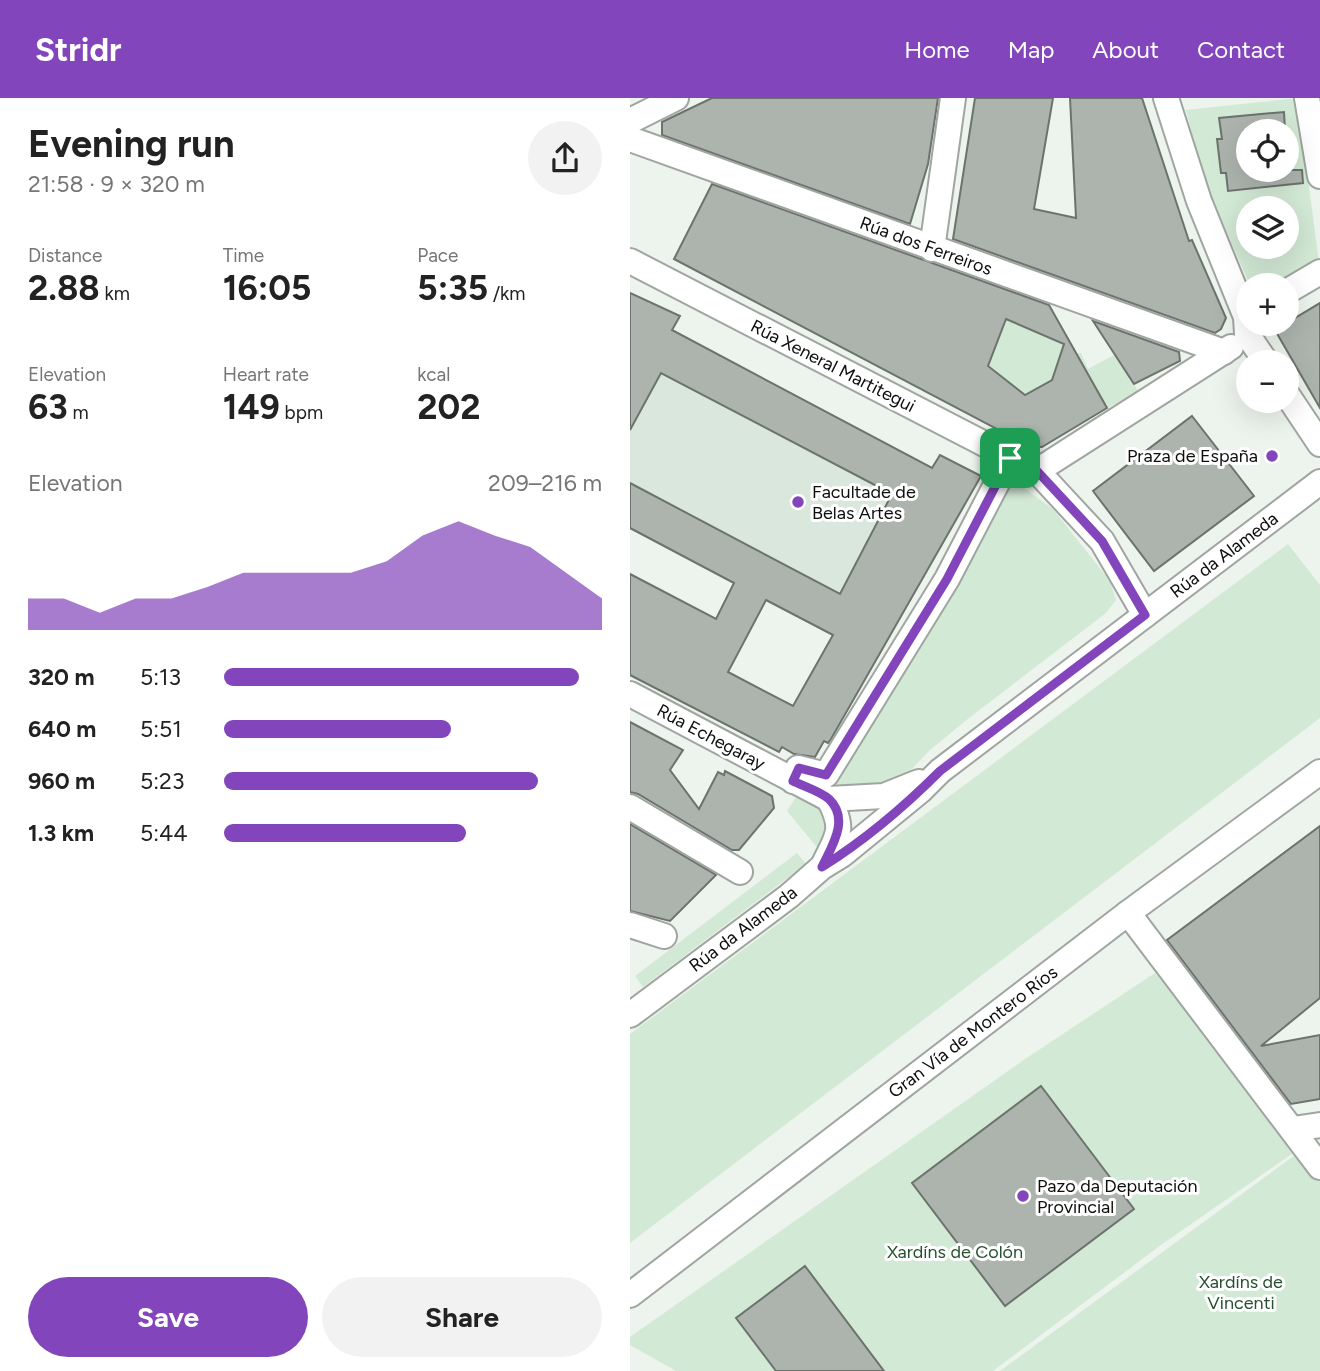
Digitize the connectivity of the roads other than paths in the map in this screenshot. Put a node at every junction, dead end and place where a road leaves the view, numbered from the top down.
1 (676, 98) edge
2 (953, 98) edge
3 (1166, 98) edge
4 (1307, 98) edge
5 (630, 121) edge
6 (630, 139) edge
7 (1320, 176) edge
8 (932, 249) junction
9 (630, 261) edge
10 (1320, 272) edge
11 (1299, 284) edge
12 (1236, 294) edge
13 (1236, 336) edge
14 (1224, 352) junction
15 (1299, 412) edge
16 (1320, 444) edge
17 (1010, 458) junction
18 (1037, 471) junction
19 (1320, 482) edge
20 (1145, 615) junction
21 (630, 694) edge
22 (940, 771) junction
23 (1320, 772) edge
24 (793, 781) junction
25 (829, 799) junction
26 (630, 807) edge
27 (822, 867) junction
28 (740, 872) dead end
29 (1128, 913) junction
30 (630, 925) edge
31 (664, 936) dead end
32 (630, 1015) edge
33 (1320, 1125) edge
34 (1293, 1129) junction
35 (1320, 1167) edge
36 (630, 1295) edge

1 - 5 street
2 - 8 street
3 - 12 street
4 - 7 street
6 - 8 street, Rúa dos Ferreiros
8 - 14 street, Rúa dos Ferreiros
9 - 17 street, Rúa Xeneral Martitegui
10 - 11 street
13 - 14 street
14 - 18 street
15 - 16 street
17 - 18 street, Rúa Xeneral Martitegui
17 - 24 street
18 - 20 street
19 - 20 street, Rúa da Alameda
20 - 22 street, Rúa da Alameda
21 - 24 street, Rúa Echegaray
22 - 25 street, Rúa Echegaray
22 - 27 street, Rúa da Alameda
23 - 29 street, Gran Vía de Montero Ríos
24 - 25 street, Rúa Echegaray
25 - 27 street
26 - 28 street
27 - 32 street, Rúa da Alameda
29 - 34 street
29 - 36 street, Gran Vía de Montero Ríos
30 - 31 street
33 - 34 street
34 - 35 street

